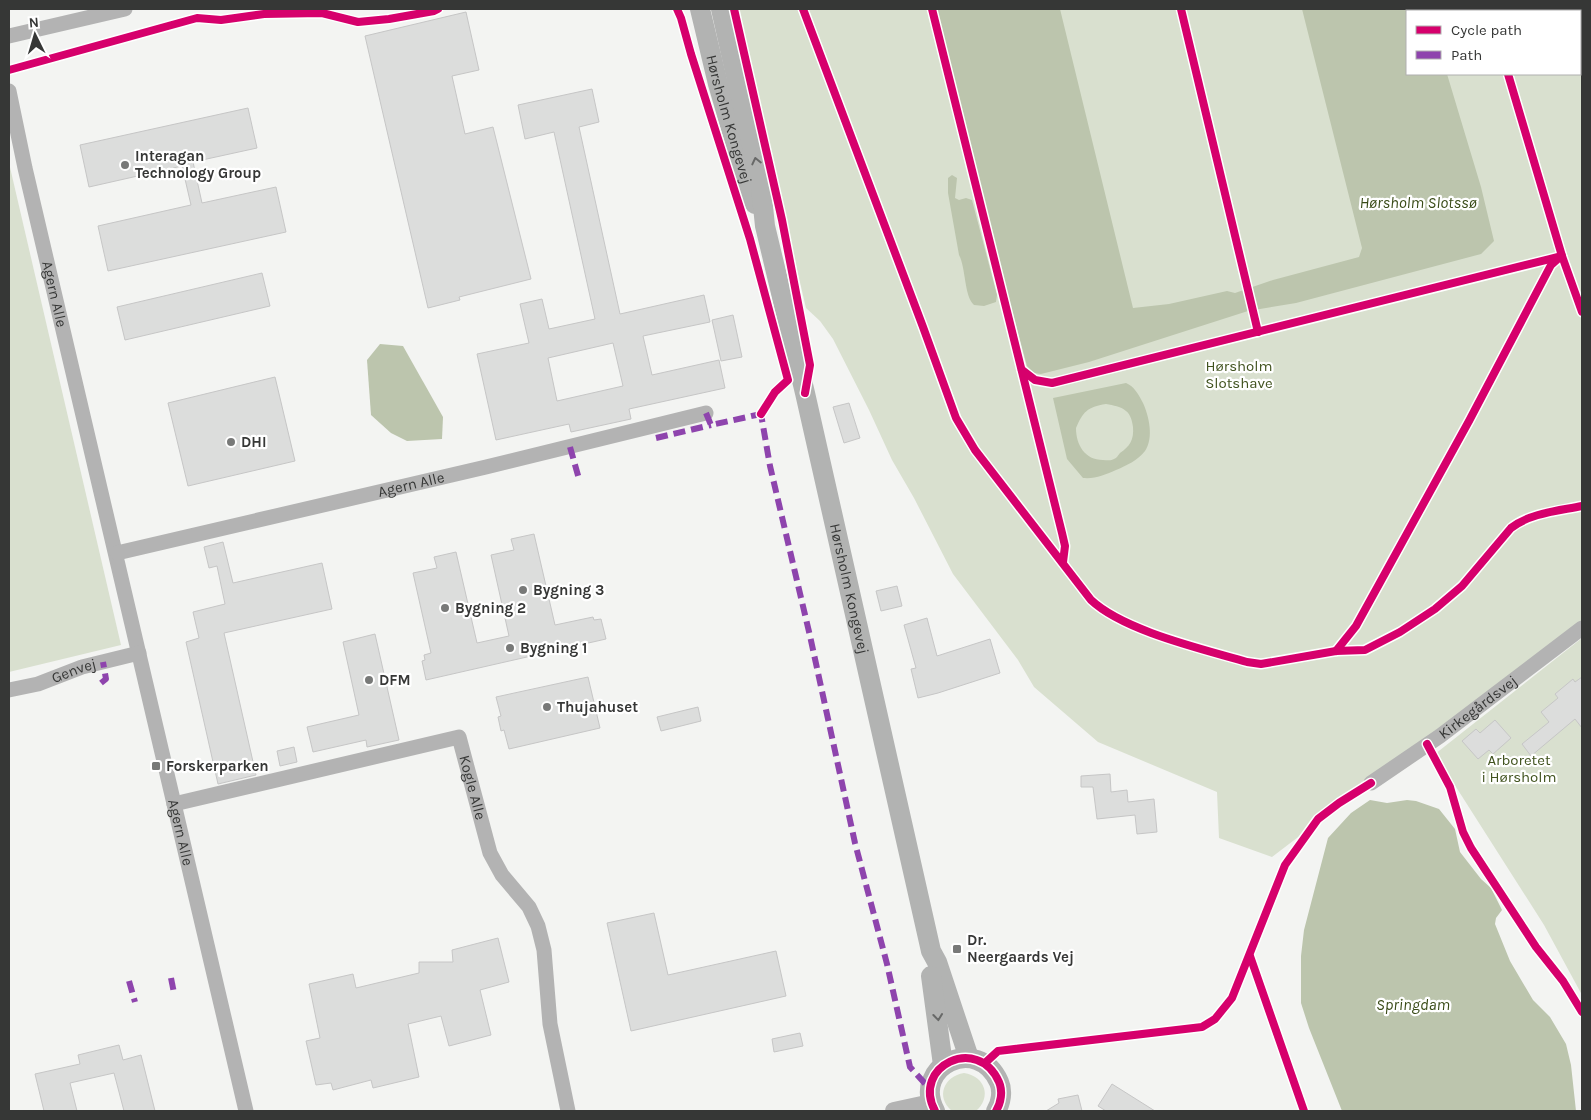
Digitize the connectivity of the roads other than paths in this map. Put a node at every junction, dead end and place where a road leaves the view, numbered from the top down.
1 (125, 9) edge
2 (700, 9) edge
3 (713, 9) edge
4 (721, 9) edge
5 (9, 36) edge
6 (736, 76) junction
7 (9, 91) edge
8 (765, 226) junction
9 (706, 413) dead end
10 (117, 553) junction
11 (1582, 628) edge
12 (139, 652) junction
13 (9, 690) edge
14 (1371, 783) dead end
15 (174, 804) junction
16 (931, 952) junction
17 (969, 1058) junction
18 (943, 1065) junction
19 (933, 1107) edge
20 (246, 1111) edge
21 (568, 1111) edge
22 (894, 1111) edge
23 (996, 1111) edge

1 - 5 street
2 - 8 main road, Hørsholm Kongevej
3 - 6 main road
4 - 6 main road, Hørsholm Kongevej
8 -> 6 main road, Hørsholm Kongevej
7 - 10 street, Agern Alle
8 - 16 main road, Hørsholm Kongevej
9 - 10 street, Agern Alle
10 - 12 street, Agern Alle
11 - 14 street, Kirkegårdsvej
12 - 13 street, Genvej
12 - 15 street, Agern Alle
15 - 20 street, Agern Alle
15 - 21 street, Kogle Alle
16 - 17 main road, Hørsholm Kongevej
16 -> 18 main road, Hørsholm Kongevej
17 - 18 main road
17 - 23 main road
18 - 19 main road
19 - 22 street

